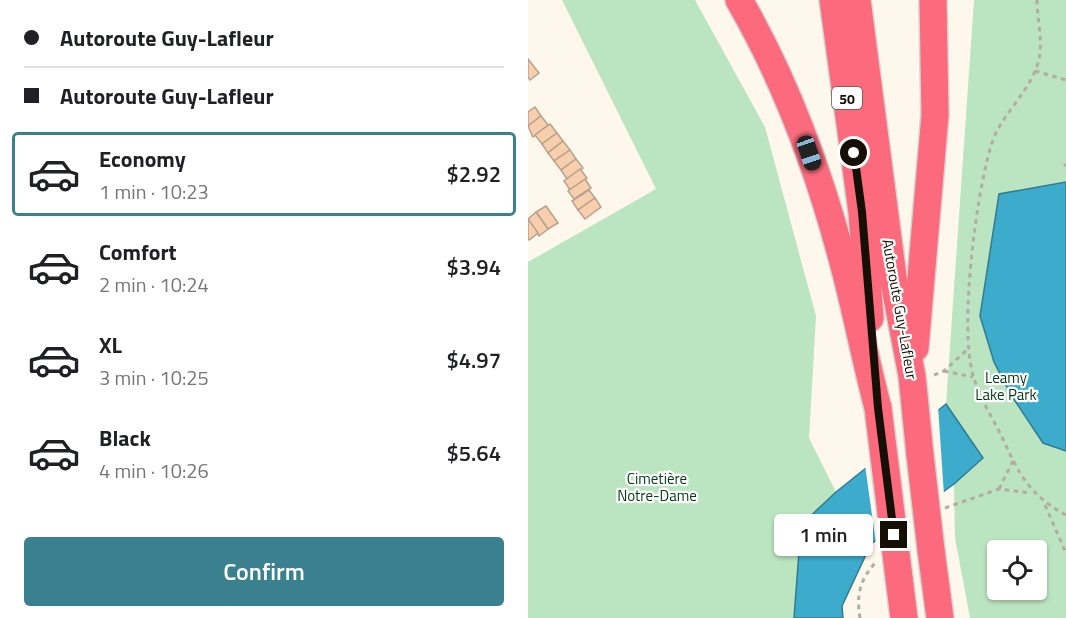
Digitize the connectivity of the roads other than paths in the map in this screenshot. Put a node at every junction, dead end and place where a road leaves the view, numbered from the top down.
1 (739, 0) edge
2 (833, 0) edge
3 (857, 0) edge
4 (933, 0) edge
5 (923, 375) junction
6 (878, 408) junction
7 (904, 618) edge
8 (939, 618) edge

1 - 6 highway
2 - 6 highway, Autoroute Guy-Lafleur / 50
3 - 5 highway, Autoroute Guy-Lafleur / 50
4 - 5 highway
5 - 8 highway, Autoroute Guy-Lafleur / 50, bridge
6 - 7 highway, Autoroute Guy-Lafleur / 50, bridge

